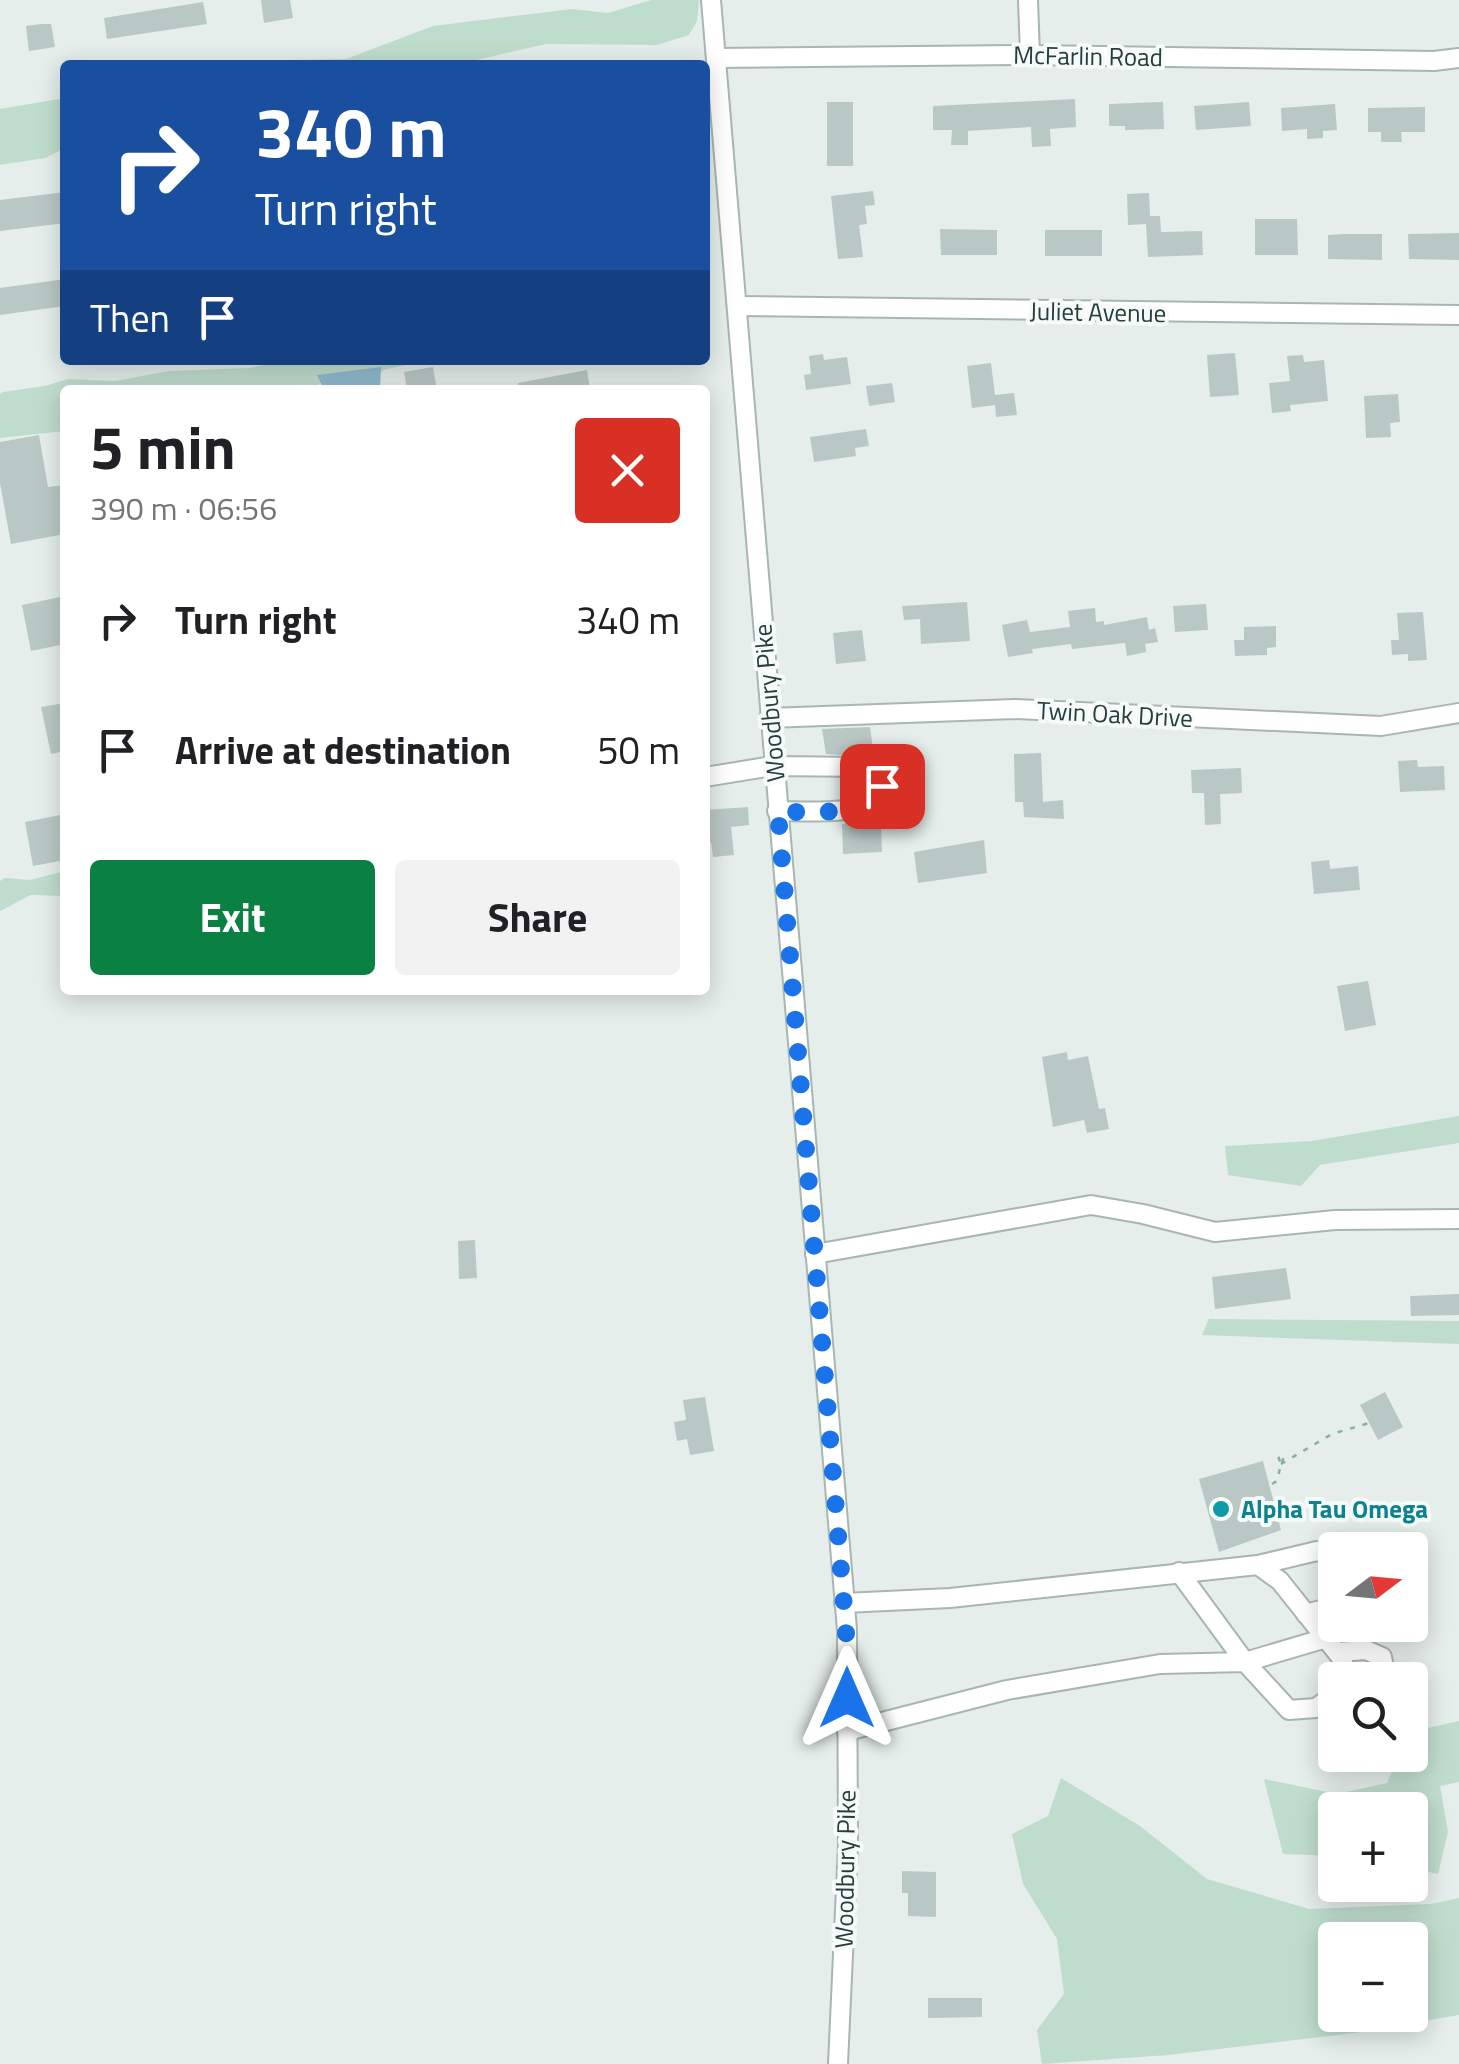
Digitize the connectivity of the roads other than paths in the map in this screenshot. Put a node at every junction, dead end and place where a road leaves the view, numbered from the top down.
1 (711, 0) edge
2 (1028, 0) edge
3 (1030, 54) junction
4 (716, 58) junction
5 (1459, 58) edge
6 (737, 306) junction
7 (1459, 315) edge
8 (1459, 713) edge
9 (770, 718) junction
10 (774, 766) junction
11 (710, 776) edge
12 (778, 812) junction
13 (1459, 1219) edge
14 (815, 1254) junction
15 (1318, 1552) edge
16 (1258, 1565) junction
17 (1179, 1572) junction
18 (844, 1603) junction
19 (1318, 1611) edge
20 (1306, 1614) junction
21 (1332, 1646) junction
22 (1245, 1662) junction
23 (1343, 1662) edge
24 (1383, 1662) edge
25 (1318, 1707) edge
26 (847, 1731) junction
27 (838, 2064) edge

1 - 4 street, Woodbury Pike
2 - 3 street
3 - 4 street, McFarlin Road
3 - 5 street, McFarlin Road
4 - 6 street, Woodbury Pike
6 - 7 street, Juliet Avenue
6 - 9 street, Woodbury Pike
8 - 9 street, Twin Oak Drive
9 - 10 street, Woodbury Pike
10 - 11 street
10 - 12 street, Woodbury Pike
10 - 12 street
12 - 14 street, Woodbury Pike
13 - 14 street
14 - 18 street, Woodbury Pike
15 - 16 street
16 - 17 street
16 - 20 street
17 - 18 street
17 - 22 street
18 - 26 street, Woodbury Pike
19 - 20 street
20 - 21 street
21 - 22 street
21 - 23 street
21 - 24 street
22 - 25 street
22 - 26 street
26 - 27 street, Woodbury Pike

